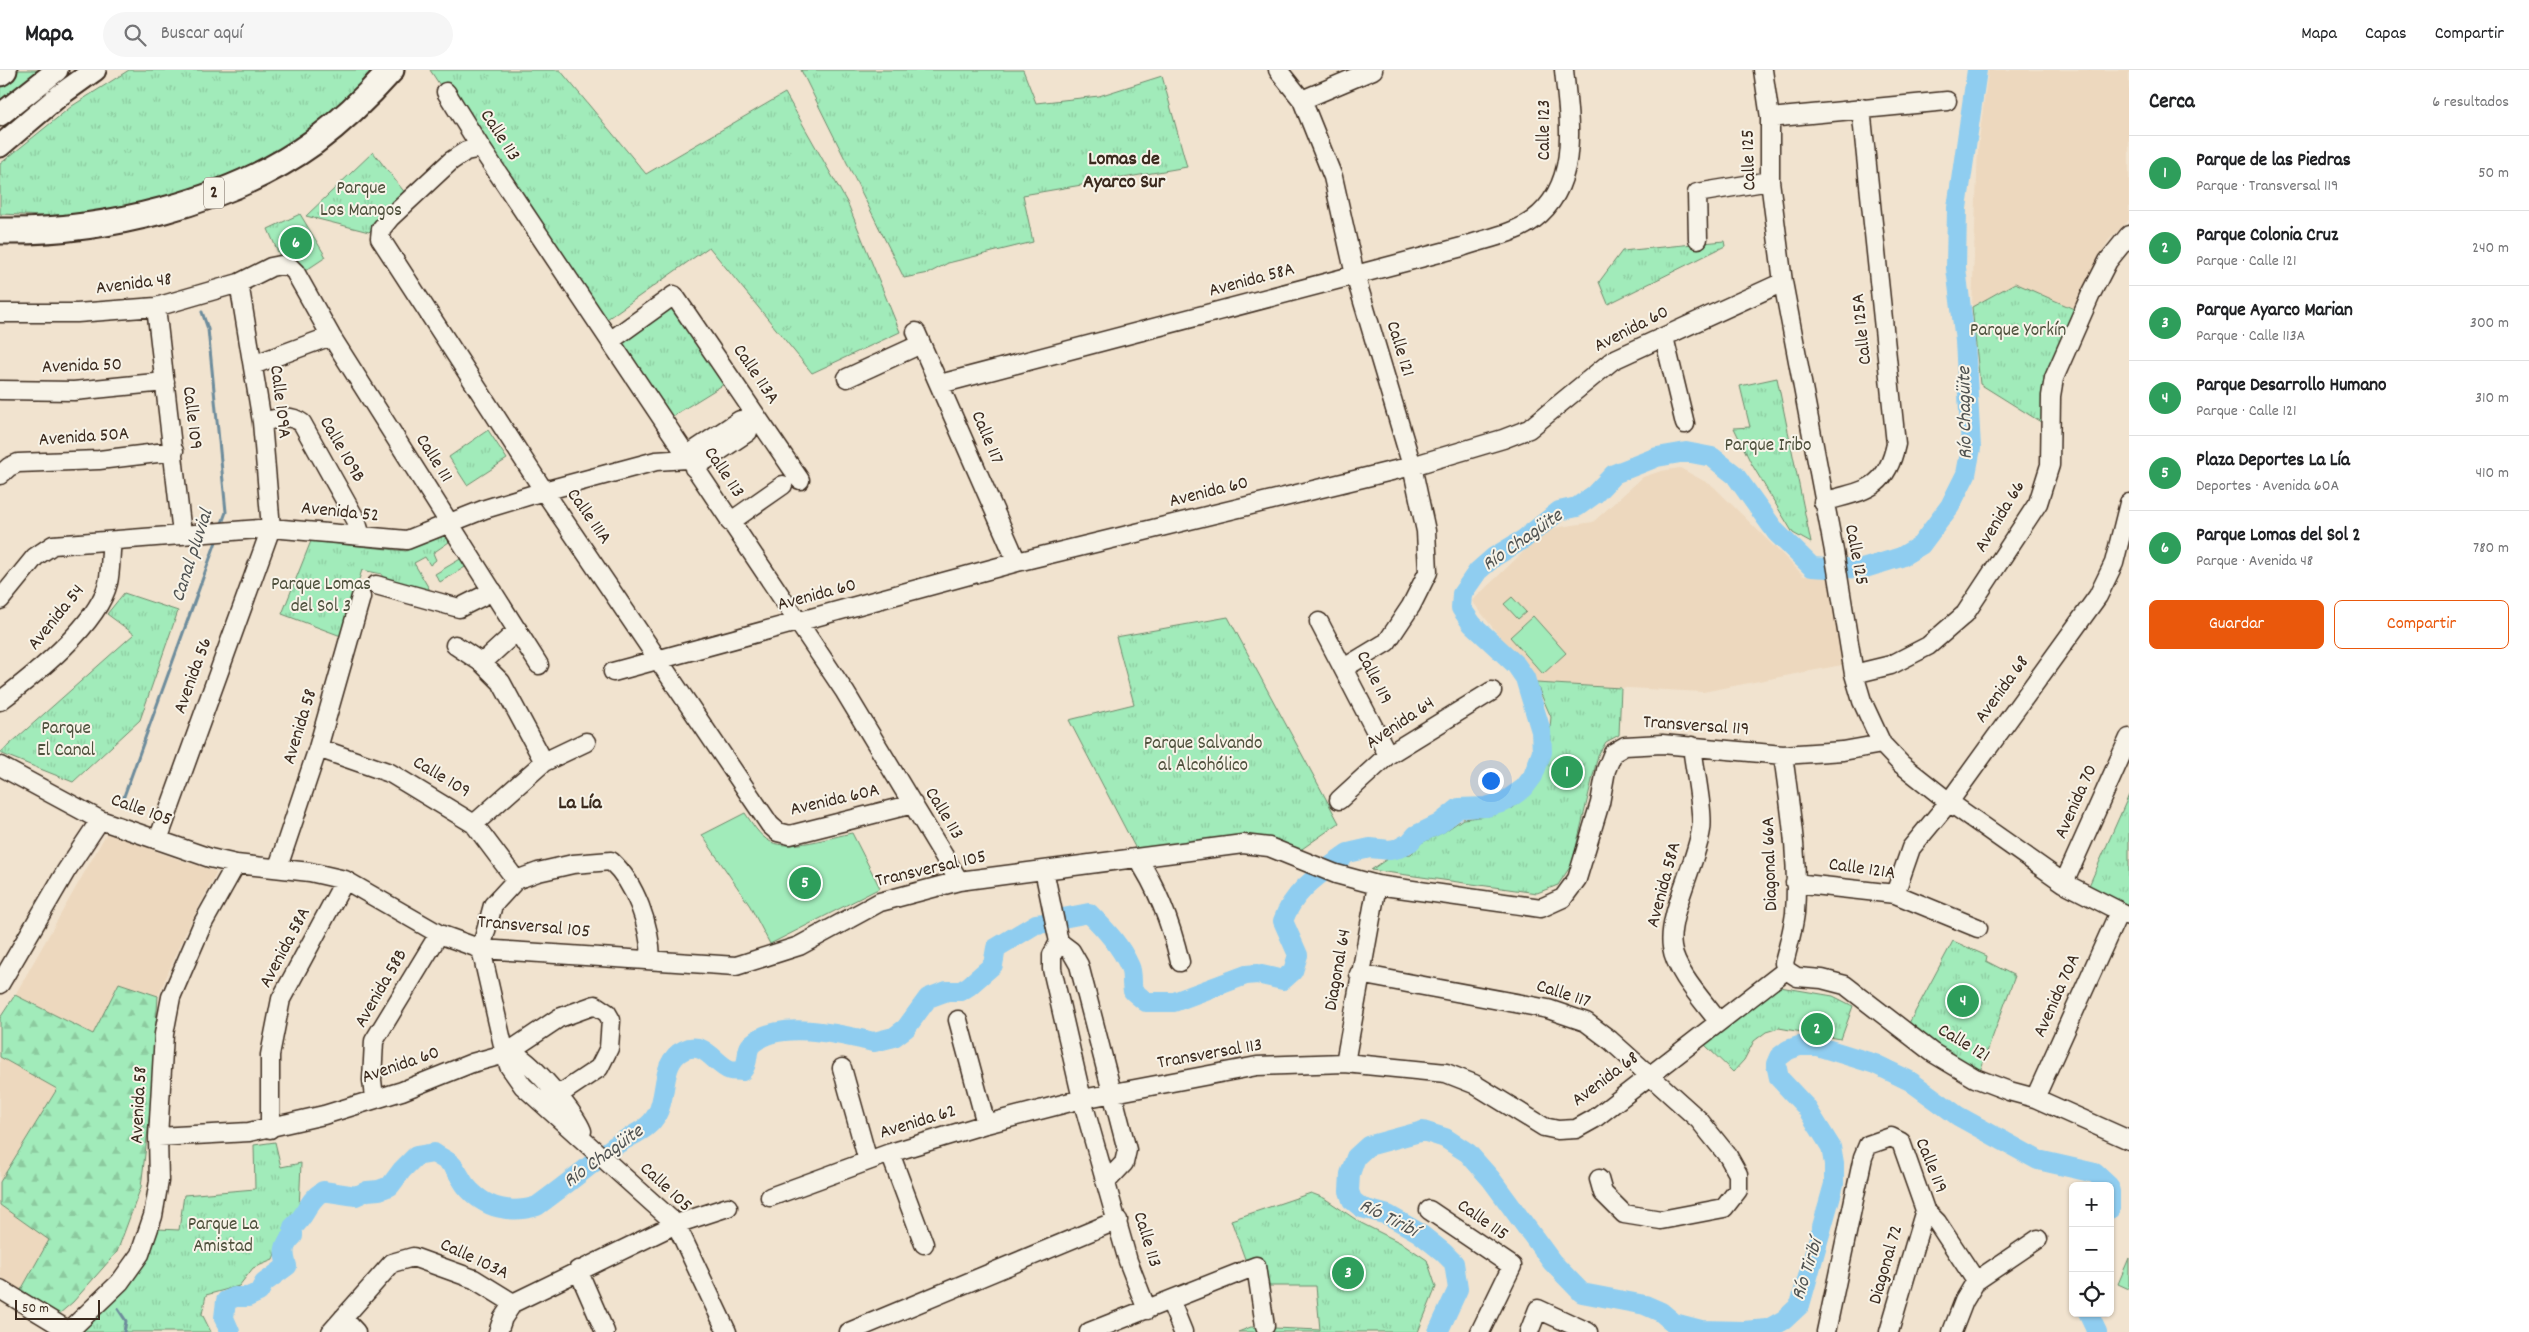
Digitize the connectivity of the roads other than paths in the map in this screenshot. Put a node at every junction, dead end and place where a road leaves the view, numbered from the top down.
1 (4, 70) edge
2 (57, 70) edge
3 (95, 70) edge
4 (391, 70) edge
5 (1278, 70) edge
6 (1373, 70) edge
7 (1564, 70) edge
8 (1763, 70) edge
9 (0, 73) edge
10 (446, 92) dead end
11 (1302, 100) junction
12 (1947, 101) dead end
13 (1861, 108) junction
14 (0, 115) edge
15 (1770, 118) junction
16 (0, 146) edge
17 (481, 148) junction
18 (1770, 181) junction
19 (1558, 189) joint
20 (0, 231) edge
21 (2129, 235) edge
22 (1698, 239) dead end
23 (295, 272) joint
24 (1355, 275) junction
25 (1782, 282) junction
26 (239, 283) junction
27 (156, 307) junction
28 (0, 313) edge
29 (331, 336) junction
30 (1664, 337) junction
31 (610, 341) junction
32 (253, 365) junction
33 (847, 378) dead end
34 (165, 382) junction
35 (940, 384) junction
36 (0, 390) edge
37 (262, 422) junction
38 (1685, 424) dead end
39 (174, 451) junction
40 (689, 461) junction
41 (1412, 466) junction
42 (0, 475) edge
43 (800, 480) dead end
44 (783, 485) dead end
45 (544, 492) junction
46 (1823, 502) junction
47 (2129, 503) edge
48 (730, 522) junction
49 (449, 524) junction
50 (271, 528) junction
51 (182, 534) junction
52 (361, 536) junction
53 (112, 541) junction
54 (1017, 562) junction
55 (376, 585) dead end
56 (494, 591) junction
57 (361, 597) dead end
58 (0, 600) edge
59 (1319, 622) dead end
60 (797, 624) junction
61 (518, 630) junction
62 (455, 645) dead end
63 (660, 660) junction
64 (482, 663) junction
65 (539, 665) dead end
66 (1344, 668) junction
67 (613, 672) dead end
68 (1854, 674) junction
69 (1492, 691) dead end
70 (0, 701) edge
71 (2129, 738) edge
72 (586, 742) dead end
73 (1882, 744) junction
74 (1692, 746) junction
75 (318, 748) junction
76 (1388, 755) junction
77 (1783, 755) junction
78 (544, 762) junction
79 (2, 769) edge
80 (1339, 800) dead end
81 (1949, 802) junction
82 (913, 804) junction
83 (100, 820) junction
84 (474, 824) junction
85 (770, 825) joint
86 (158, 840) junction
87 (1137, 858) junction
88 (236, 864) junction
89 (278, 867) junction
90 (1044, 870) junction
91 (345, 880) junction
92 (516, 880) junction
93 (959, 881) junction
94 (1795, 883) junction
95 (2064, 883) junction
96 (1377, 885) junction
97 (1895, 894) junction
98 (2124, 914) edge
99 (1978, 928) dead end
100 (439, 934) junction
101 (1058, 937) junction
102 (481, 949) junction
103 (652, 959) junction
104 (1180, 962) dead end
105 (1786, 970) junction
106 (1360, 974) junction
107 (0, 984) edge
108 (958, 1020) dead end
109 (1718, 1021) junction
110 (505, 1054) junction
111 (1345, 1063) junction
112 (842, 1068) dead end
113 (1649, 1074) junction
114 (1111, 1094) junction
115 (557, 1096) junction
116 (374, 1098) junction
117 (2035, 1098) junction
118 (1082, 1099) junction
119 (986, 1124) junction
120 (270, 1129) junction
121 (158, 1137) junction
122 (2129, 1140) edge
123 (595, 1151) junction
124 (890, 1153) junction
125 (868, 1161) junction
126 (1599, 1179) dead end
127 (1106, 1182) junction
128 (770, 1197) dead end
129 (728, 1208) dead end
130 (1429, 1210) dead end
131 (1925, 1210) junction
132 (1118, 1220) junction
133 (676, 1224) junction
134 (2038, 1239) dead end
135 (924, 1244) dead end
136 (578, 1270) junction
137 (1976, 1281) junction
138 (0, 1289) edge
139 (1170, 1300) junction
140 (513, 1303) junction
141 (1147, 1310) junction
142 (343, 1318) junction
143 (1265, 1326) dead end
144 (69, 1332) edge
145 (332, 1332) edge
146 (356, 1332) edge
147 (498, 1332) edge
148 (605, 1332) edge
149 (727, 1332) edge
150 (849, 1332) edge
151 (1089, 1332) edge
152 (1183, 1332) edge
153 (1480, 1332) edge
154 (1529, 1332) edge
155 (1588, 1332) edge
156 (1826, 1332) edge
157 (1889, 1332) edge
158 (1952, 1332) edge

1 - 9 highway
2 - 14 main road
3 - 16 main road
4 - 20 highway, 2
5 - 11 street, Calle 121
6 - 11 street
7 - 19 street, Calle 123
8 - 15 street, Calle 125
10 - 17 street, Calle 113
11 - 24 street, Calle 121
12 - 13 street
13 - 15 street
13 - 46 street, Calle 125A
15 - 18 street, Calle 125
17 - 31 street, Calle 113
17 - 45 street, Calle 111A
18 - 22 street
18 - 25 street, Calle 125
19 - 24 street, Avenida 58A
21 - 68 street, Avenida 66
23 - 26 street, Avenida 48
23 - 29 street, Calle 111
24 - 35 street, Avenida 58A
24 - 41 street, Calle 121
25 - 30 street, Avenida 60
25 - 46 street, Calle 125
26 - 27 street, Avenida 48
26 - 32 street, Calle 109A
27 - 28 street, Avenida 48
27 - 34 street, Calle 109
29 - 32 street
29 - 49 street, Calle 111
30 - 38 street
30 - 41 street, Avenida 60
31 - 40 street, Calle 113
31 - 43 street, Calle 113A
32 - 37 street, Calle 109A
33 - 35 street, Calle 117
34 - 36 street, Avenida 50
34 - 39 street, Calle 109
35 - 54 street, Calle 117
37 - 50 street, Calle 109A
37 - 52 street, Calle 109B
39 - 42 street, Avenida 50A
39 - 51 street, Calle 109
40 - 45 street, Avenida 52
40 - 48 street, Calle 113
41 - 54 street, Avenida 60
41 - 66 street, Calle 121
44 - 48 street
45 - 49 street, Avenida 52
45 - 63 street, Calle 111A
46 - 68 street, Calle 125
47 - 81 street, Avenida 68
48 - 60 street, Calle 113
49 - 52 street, Avenida 52
49 - 56 street, Calle 111
50 - 51 street, Avenida 52
50 - 52 street, Avenida 52
50 - 86 street, Avenida 56
51 - 53 street, Avenida 52
53 - 58 street, Avenida 52
53 - 70 street, Avenida 54
54 - 60 street, Avenida 60
55 - 56 street
56 - 61 street, Calle 111
57 - 75 street, Avenida 58
59 - 66 street, Calle 119
60 - 63 street, Avenida 60
60 - 82 street, Calle 113
61 - 64 street
61 - 65 street, Calle 111
62 - 64 street
63 - 67 street, Avenida 60
63 - 85 street, Calle 111A
64 - 78 street
66 - 76 street, Calle 119
68 - 73 street, Calle 125
69 - 76 street, Avenida 64
71 - 95 street, Avenida 70
72 - 78 street
73 - 77 street, Transversal 119
73 - 81 street, Calle 125
74 - 77 street, Transversal 119
74 - 96 street, Transversal 119
74 - 109 street, Avenida 58A
75 - 84 street, Calle 109
75 - 89 street, Avenida 58
76 - 80 street, Avenida 64
77 - 94 street, Diagonal 66A
78 - 84 street
79 - 83 street, Calle 105
81 - 95 street, Calle 125
81 - 97 street, Avenida 68
82 - 85 street, Avenida 60A
82 - 93 street, Calle 113
83 - 86 street, Calle 105
83 - 107 street
84 - 92 street, Calle 109
86 - 88 street, Calle 105
87 - 90 street, Transversal 105
87 - 96 street, Transversal 105
87 - 104 street
88 - 89 street, Calle 105
88 - 121 street, Avenida 58
89 - 91 street, Transversal 105
90 - 93 street, Transversal 105
90 - 101 street, Calle 113
91 - 100 street, Transversal 105
91 - 120 street, Avenida 58A
92 - 102 street
92 - 103 street
93 - 103 street, Transversal 105
94 - 97 street, Calle 121A
94 - 105 street, Diagonal 66A
95 - 98 street, Calle 125
96 - 106 street, Diagonal 64
97 - 99 street, Calle 121A
98 - 117 street, Avenida 70A
100 - 102 street, Transversal 105
100 - 116 street, Avenida 58B
101 - 114 street
101 - 118 street, Calle 113
102 - 103 street, Transversal 105
102 - 110 street, Calle 105
105 - 109 street, Avenida 68
105 - 117 street, Calle 121
106 - 111 street, Diagonal 64
106 - 113 street, Calle 117
108 - 119 street
109 - 113 street, Avenida 68
110 - 115 street, Calle 105
110 - 115 street, Avenida 60
110 - 116 street, Avenida 60
110 - 123 street, Calle 105
111 - 113 street, Avenida 68
111 - 114 street, Transversal 113
112 - 125 street
113 - 126 street, Calle 117
114 - 118 street, Transversal 113
114 - 127 street
115 - 123 street, Calle 105
116 - 120 street, Avenida 60
117 - 122 street, Calle 121
118 - 119 street, Avenida 62
118 - 127 street, Calle 113
119 - 124 street, Avenida 62
120 - 121 street, Avenida 60
121 - 144 street, Avenida 58
123 - 133 street, Calle 105
124 - 125 street, Avenida 62
124 - 135 street
125 - 128 street, Avenida 62
127 - 132 street, Calle 113
129 - 133 street
130 - 153 street, Calle 115
131 - 137 street, Calle 119
131 - 156 street, Calle 119
131 - 157 street, Diagonal 72
132 - 141 street, Calle 113
132 - 150 street
133 - 136 street
133 - 149 street, Calle 105
134 - 137 street
136 - 140 street
136 - 148 street
137 - 158 street
138 - 144 street
139 - 141 street
139 - 143 street
139 - 152 street
140 - 142 street, Calle 103A
140 - 147 street, Calle 103A
141 - 151 street
142 - 145 street
142 - 146 street
154 - 155 street

